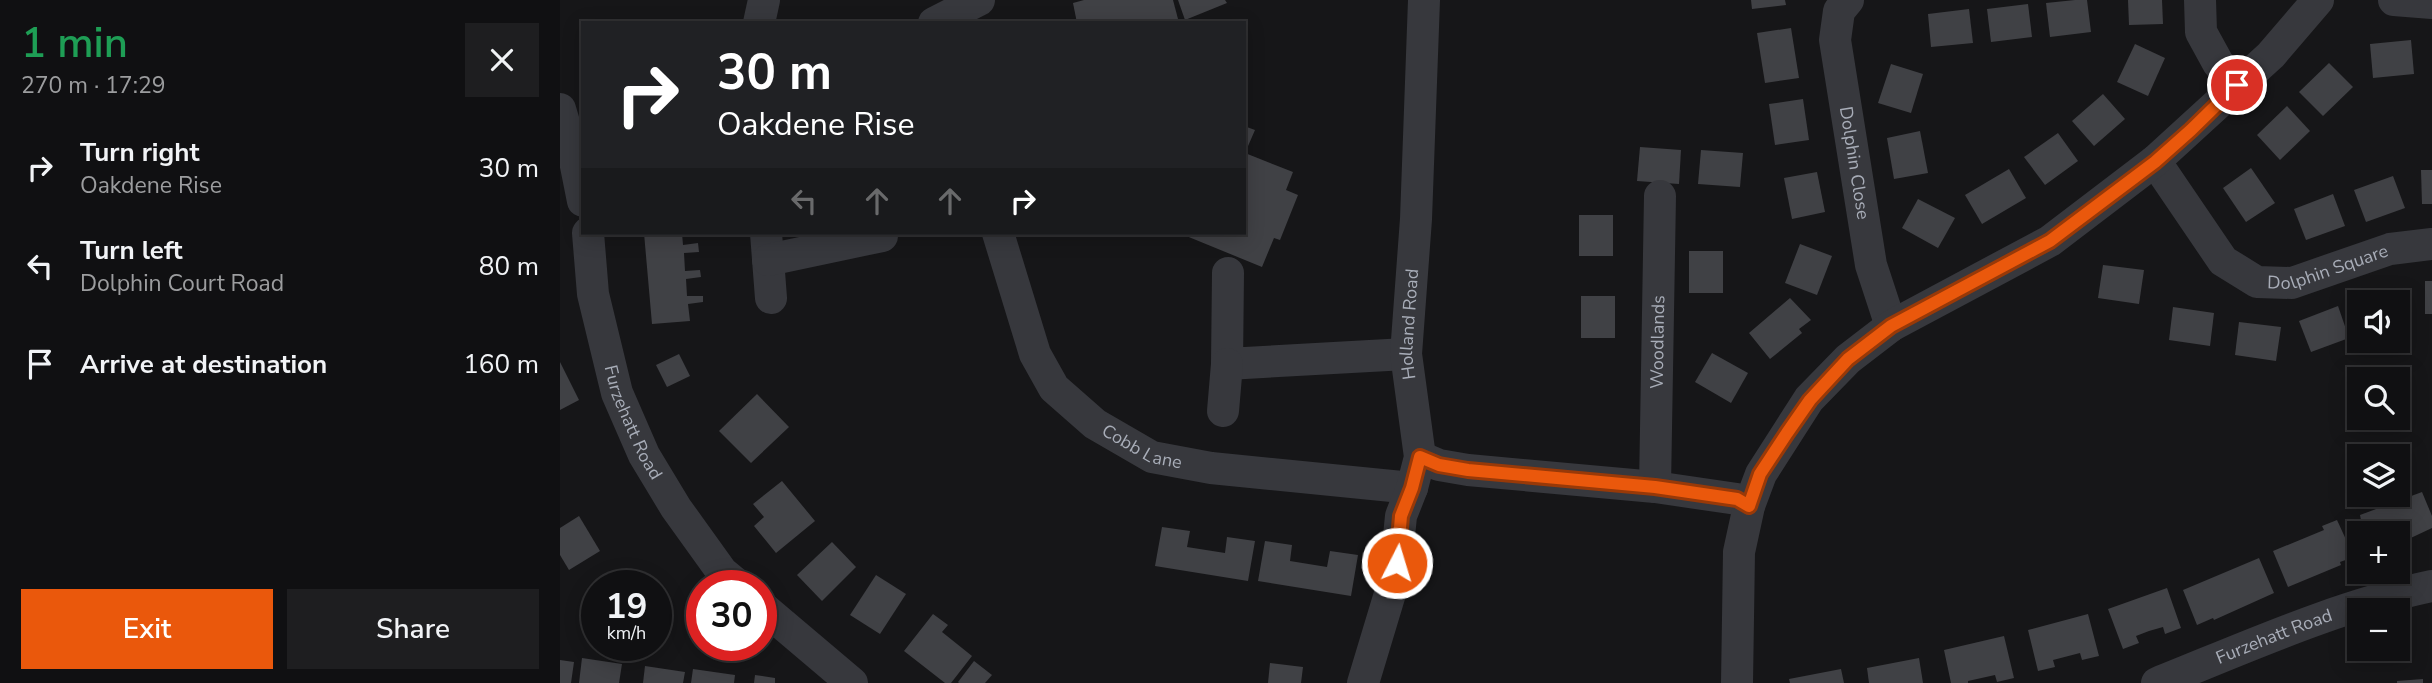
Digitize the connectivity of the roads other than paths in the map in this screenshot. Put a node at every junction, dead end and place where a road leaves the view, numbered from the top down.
1 (764, 0) edge
2 (1424, 0) edge
3 (1848, 0) edge
4 (2200, 0) edge
5 (2318, 0) edge
6 (2394, 0) edge
7 (2432, 3) edge
8 (759, 21) edge
9 (2237, 85) junction
10 (581, 104) edge
11 (560, 109) edge
12 (2155, 162) junction
13 (581, 191) edge
14 (1660, 196) dead end
15 (588, 235) edge
16 (999, 235) edge
17 (882, 236) dead end
18 (2432, 244) edge
19 (767, 246) edge
20 (1228, 273) dead end
21 (771, 298) dead end
22 (1891, 326) junction
23 (1406, 354) junction
24 (1227, 364) junction
25 (1223, 411) dead end
26 (1420, 457) junction
27 (1655, 487) junction
28 (1412, 488) junction
29 (1749, 506) junction
30 (721, 570) edge
31 (2432, 586) edge
32 (777, 620) edge
33 (852, 683) edge
34 (1363, 683) edge
35 (1737, 683) edge
36 (2157, 683) edge

1 - 8 street
2 - 23 street, Holland Road
3 - 22 street, Dolphin Close
4 - 9 street
5 - 9 street
6 - 7 street
9 - 12 street
10 - 11 street
11 - 13 street
12 - 18 street, Dolphin Square
12 - 22 street
14 - 27 street, Woodlands
15 - 30 street, Furzehatt Road
16 - 28 street, Cobb Lane
17 - 19 street
19 - 21 street
20 - 24 street
22 - 29 street
23 - 24 street
23 - 26 street, Holland Road
24 - 25 street
26 - 27 street
26 - 28 street, Holland Road
27 - 29 street
28 - 34 street, Holland Road
29 - 35 street
31 - 36 street, Furzehatt Road
32 - 33 street

